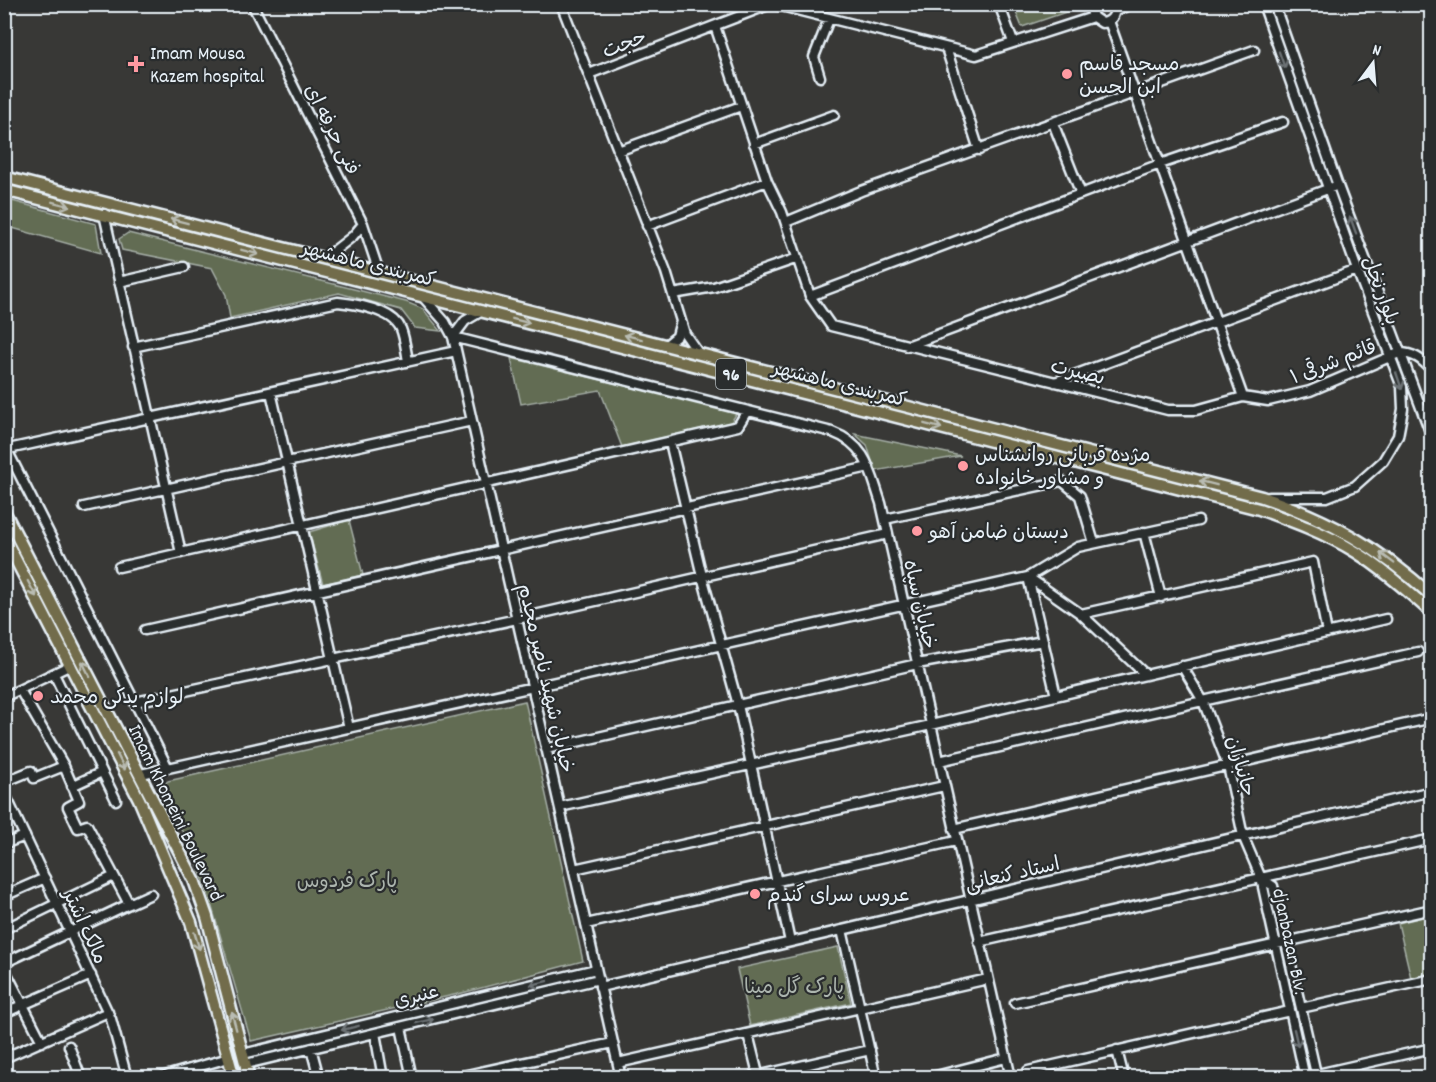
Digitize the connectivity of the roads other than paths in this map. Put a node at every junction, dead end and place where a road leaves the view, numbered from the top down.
1 (252, 4) edge
2 (561, 4) edge
3 (772, 4) edge
4 (999, 4) edge
5 (1093, 4) edge
6 (1131, 4) edge
7 (1263, 4) edge
8 (1274, 4) edge
9 (1114, 8) edge
10 (1093, 17) junction
11 (829, 19) junction
12 (1109, 21) junction
13 (715, 26) junction
14 (1013, 42) junction
15 (946, 48) junction
16 (1254, 50) dead end
17 (589, 74) junction
18 (820, 77) dead end
19 (1136, 93) junction
20 (741, 106) junction
21 (834, 115) dead end
22 (1283, 122) dead end
23 (1053, 123) junction
24 (754, 144) junction
25 (979, 150) junction
26 (618, 151) junction
27 (1160, 164) junction
28 (4, 177) edge
29 (766, 181) junction
30 (1338, 186) junction
31 (1329, 189) junction
32 (4, 190) edge
33 (1081, 194) junction
34 (104, 214) junction
35 (786, 222) junction
36 (363, 224) junction
37 (647, 226) junction
38 (1188, 240) junction
39 (325, 258) junction
40 (798, 258) junction
41 (184, 267) dead end
42 (1357, 270) junction
43 (379, 272) junction
44 (119, 282) junction
45 (673, 294) junction
46 (422, 296) junction
47 (810, 296) junction
48 (483, 311) junction
49 (681, 321) junction
50 (1217, 322) junction
51 (453, 338) junction
52 (666, 345) junction
53 (906, 346) junction
54 (133, 347) junction
55 (456, 351) junction
56 (1399, 353) junction
57 (699, 354) junction
58 (1389, 357) junction
59 (408, 361) junction
60 (1431, 370) edge
61 (1055, 382) junction
62 (271, 392) junction
63 (1244, 397) junction
64 (747, 411) junction
65 (149, 419) junction
66 (472, 421) junction
67 (1431, 437) edge
68 (670, 442) junction
69 (6, 450) edge
70 (287, 462) junction
71 (869, 467) junction
72 (486, 484) junction
73 (165, 489) junction
74 (1262, 497) junction
75 (84, 507) dead end
76 (686, 509) junction
77 (4, 511) edge
78 (885, 519) junction
79 (1198, 521) dead end
80 (302, 526) junction
81 (1144, 532) junction
82 (888, 534) junction
83 (4, 537) edge
84 (1094, 543) junction
85 (501, 550) junction
86 (180, 554) junction
87 (119, 567) dead end
88 (702, 576) junction
89 (1028, 577) junction
90 (318, 591) junction
91 (1431, 596) edge
92 (1161, 597) junction
93 (904, 605) junction
94 (1431, 613) edge
95 (1081, 614) junction
96 (517, 619) junction
97 (1386, 619) dead end
98 (145, 630) dead end
99 (1327, 633) junction
100 (1043, 641) junction
101 (721, 645) junction
102 (1418, 652) dead end
103 (333, 659) junction
104 (917, 664) junction
105 (71, 665) junction
106 (1182, 666) junction
107 (54, 674) junction
108 (1146, 675) junction
109 (532, 687) junction
110 (20, 690) junction
111 (1056, 696) junction
112 (4, 697) edge
113 (1203, 701) junction
114 (135, 702) junction
115 (738, 705) junction
116 (1431, 718) edge
117 (931, 725) junction
118 (350, 728) junction
119 (546, 749) junction
120 (939, 761) junction
121 (751, 765) junction
122 (63, 766) junction
123 (1228, 766) junction
124 (168, 768) junction
125 (102, 772) junction
126 (141, 774) junction
127 (4, 782) edge
128 (72, 786) junction
129 (944, 786) junction
130 (1431, 791) edge
131 (4, 792) edge
132 (116, 800) dead end
133 (7, 805) edge
134 (560, 807) junction
135 (765, 826) junction
136 (954, 829) junction
137 (25, 836) junction
138 (1243, 836) junction
139 (1431, 839) edge
140 (956, 841) junction
141 (4, 844) edge
142 (186, 863) junction
143 (168, 869) junction
144 (574, 869) junction
145 (114, 876) junction
146 (45, 878) junction
147 (1261, 878) junction
148 (194, 880) junction
149 (777, 881) junction
150 (177, 890) junction
151 (151, 894) dead end
152 (4, 896) edge
153 (970, 900) junction
154 (57, 904) junction
155 (129, 904) junction
156 (1431, 909) edge
157 (586, 924) junction
158 (4, 929) edge
159 (842, 930) junction
160 (71, 932) junction
161 (790, 942) junction
162 (979, 942) junction
163 (1286, 942) junction
164 (1274, 944) junction
165 (4, 963) edge
166 (4, 968) edge
167 (596, 969) junction
168 (91, 975) junction
169 (988, 979) junction
170 (1431, 979) edge
171 (600, 983) junction
172 (1015, 1003) dead end
173 (23, 1005) junction
174 (860, 1008) junction
175 (1301, 1008) junction
176 (1290, 1011) junction
177 (108, 1012) junction
178 (4, 1013) edge
179 (401, 1027) junction
180 (375, 1033) junction
181 (748, 1034) junction
182 (42, 1042) junction
183 (613, 1043) junction
184 (69, 1046) dead end
185 (311, 1048) junction
186 (1431, 1048) edge
187 (870, 1050) junction
188 (1117, 1050) junction
189 (4, 1058) edge
190 (229, 1058) junction
191 (1006, 1058) junction
192 (244, 1059) junction
193 (618, 1063) junction
194 (1028, 1071) dead end
195 (758, 1076) edge
196 (1316, 1076) edge
197 (81, 1077) edge
198 (127, 1077) edge
199 (158, 1077) edge
200 (234, 1077) edge
201 (249, 1077) edge
202 (319, 1077) edge
203 (383, 1077) edge
204 (412, 1077) edge
205 (453, 1077) edge
206 (621, 1077) edge
207 (748, 1077) edge
208 (876, 1077) edge
209 (928, 1077) edge
210 (1011, 1077) edge
211 (1124, 1077) edge
212 (1304, 1077) edge

1 - 36 street, فنی حرفه ای
2 - 17 street
3 - 11 street, حجت
3 - 13 street, حجت
4 - 14 street
5 - 10 street
6 - 9 street
7 -> 31 street, بلوار نخل
8 - 30 street, بلوار نخل
9 - 12 street
10 - 12 street
10 - 14 street, حجت
11 - 15 street, حجت
11 - 18 street
12 - 19 street
13 - 17 street, حجت
13 - 20 street, بصیرت
14 - 15 street, حجت
15 - 25 street
16 - 19 street
17 - 26 street
19 - 23 street
19 - 27 street
20 - 24 street, بصیرت
20 - 26 street
21 - 24 street
22 - 27 street
23 - 25 street
23 - 33 street
24 - 29 street, بصیرت
25 - 35 street
26 - 37 street
27 - 33 street
27 - 38 street
39 -> 28 main road, کمربندی ماهشهر / 96
29 - 35 street, بصیرت
29 - 37 street
30 - 31 street
56 -> 30 street, بلوار نخل
31 - 38 street
31 - 42 street, بلوار نخل
32 -> 34 main road, کمربندی ماهشهر / 96
33 - 47 street
34 - 44 street
34 -> 46 main road, کمربندی ماهشهر / 96
35 - 40 street, بصیرت
36 - 39 street
36 - 43 street, فنی حرفه ای
37 - 45 street
38 - 50 street
38 - 53 street
39 - 43 main road, کمربندی ماهشهر / 96
40 - 45 street
40 - 47 street, بصیرت
41 - 44 street
42 - 50 street
42 - 58 street, بلوار نخل
52 -> 43 main road, کمربندی ماهشهر / 96
44 - 54 street
45 - 49 street
46 - 48 main road, کمربندی ماهشهر / 96
46 - 51 street, خیابان شهید ناصر مجدم
47 - 53 street, بصیرت
48 - 51 street
48 -> 94 main road, کمربندی ماهشهر / 96
49 - 52 street
49 - 57 street
50 - 61 street
50 - 63 street
51 - 55 street, خیابان شهید ناصر مجدم
51 - 64 street, خیابان سپاه
52 - 57 main road, کمربندی ماهشهر / 96
53 - 61 street, بصیرت
54 - 59 street
54 - 65 street
55 - 59 street
55 - 66 street, خیابان شهید ناصر مجدم
56 - 58 street, قائم شرقی ۱
56 - 60 street
56 - 67 street, بلوار نخل
74 -> 57 main road, کمربندی ماهشهر / 96
58 - 63 street, قائم شرقی ۱
58 -> 74 street, بلوار نخل
59 - 62 street
61 - 63 street, بصیرت
62 - 65 street
62 - 70 street
64 - 68 street
64 - 71 street, خیابان سپاه
65 - 69 street
65 - 73 street
66 - 70 street
66 - 72 street, خیابان شهید ناصر مجدم
68 - 72 street
68 - 76 street
69 - 114 street
70 - 73 street
70 - 80 street
71 - 76 street
71 - 78 street, خیابان سپاه
72 - 80 street
72 - 85 street, خیابان شهید ناصر مجدم
73 - 75 street
73 - 86 street
91 -> 74 main road, کمربندی ماهشهر / 96
76 - 85 street
76 - 88 street
126 -> 77 main road, Imam Khomeini Boulevard
78 - 82 street, خیابان سپاه
78 - 84 street
79 - 81 street
80 - 86 street
80 - 90 street
81 - 84 street
81 - 92 street
82 - 88 street
82 - 93 street, خیابان سپاه
83 -> 105 main road, Imam Khomeini Boulevard
84 - 89 street
85 - 90 street
85 - 96 street, خیابان شهید ناصر مجدم
86 - 87 street
88 - 96 street
88 - 101 street
89 - 93 street
89 - 95 street
89 - 100 street
90 - 98 street
90 - 103 street
92 - 95 street
92 - 99 street
93 - 101 street
93 - 104 street, خیابان سپاه
95 - 108 street
96 - 103 street
96 - 109 street, خیابان شهید ناصر مجدم
97 - 99 street
99 - 106 street
100 - 104 street
100 - 111 street
101 - 109 street
101 - 115 street
102 - 113 street
103 - 114 street
103 - 118 street
104 - 115 street
104 - 117 street, خیابان سپاه
105 - 107 street
105 -> 143 main road, Imam Khomeini Boulevard
106 - 108 street
106 - 113 street, جانبازان
107 - 110 street
107 - 125 street
108 - 111 street
109 - 118 street
109 - 119 street, خیابان شهید ناصر مجدم
110 - 112 street
110 - 122 street
111 - 117 street
113 - 120 street
113 - 123 street, جانبازان
114 - 124 street
115 - 119 street
115 - 121 street
116 - 123 street
117 - 120 street, خیابان سپاه
117 - 121 street
118 - 124 street
119 - 134 street, خیابان شهید ناصر مجدم
120 - 129 street, خیابان سپاه
121 - 134 street
121 - 135 street
122 - 127 street
122 - 128 street
123 - 136 street
123 - 138 street, جانبازان
124 - 126 street
125 - 128 street
125 - 132 street
126 - 142 main road, Imam Khomeini Boulevard
128 - 145 street
129 - 135 street
129 - 136 street, خیابان سپاه
130 - 138 street, استاد کنعانی
131 - 133 street, مالک اشتر
133 - 137 street, مالک اشتر
134 - 144 street, خیابان شهید ناصر مجدم
135 - 144 street
135 - 149 street
136 - 140 street, خیابان سپاه
137 - 141 street
137 - 146 street, مالک اشتر
138 - 147 street, جانبازان
138 - 153 street, استاد کنعانی
139 - 147 street
140 - 149 street
140 - 153 street, خیابان سپاه
142 - 143 main road
142 - 148 main road, Imam Khomeini Boulevard
143 - 150 main road, Imam Khomeini Boulevard
144 - 157 street, خیابان شهید ناصر مجدم
145 - 154 street
145 - 155 street
146 - 152 street
146 - 154 street, مالک اشتر
147 - 162 street
147 - 163 street, djanbazan Blv.
147 - 164 street, djanbazan Blv.
148 - 150 main road
192 -> 148 main road, Imam Khomeini Boulevard
149 - 157 street
149 - 161 street
150 -> 190 main road, Imam Khomeini Boulevard
151 - 155 street
153 - 159 street, استاد کنعانی
153 - 162 street, خیابان سپاه
154 - 158 street
154 - 160 street, مالک اشتر
155 - 160 street
156 - 163 street
157 - 167 street, خیابان شهید ناصر مجدم
159 - 161 street, استاد کنعانی
159 - 174 street
160 - 165 street
160 - 168 street, مالک اشتر
161 - 171 street, استاد کنعانی
162 - 169 street, خیابان سپاه
163 - 164 street
163 - 175 street, djanbazan Blv.
164 - 172 street
164 - 176 street, djanbazan Blv.
166 - 173 street
167 - 171 street, خیابان شهید ناصر مجدم
167 -> 192 street, عنبری
168 - 173 street
168 - 177 street, مالک اشتر
169 - 174 street
169 - 191 street, خیابان سپاه
170 - 175 street
179 -> 171 street, عنبری
171 - 183 street, خیابان شهید ناصر مجدم
173 - 178 street
173 - 182 street
174 - 181 street
174 - 187 street
175 - 196 street, djanbazan Blv.
176 - 188 street
176 -> 212 street, djanbazan Blv.
177 - 182 street
177 - 198 street, مالک اشتر
179 - 180 street, عنبری
179 - 204 street
180 - 185 street, عنبری
180 - 203 street
181 - 193 street
181 - 195 street
182 - 189 street
183 - 193 street, خیابان شهید ناصر مجدم
183 - 205 street
184 - 197 street
185 - 192 street, عنبری
185 - 202 street
186 - 196 street
187 - 195 street
187 - 208 street
188 - 194 street
188 - 211 street
190 - 199 street
190 - 200 main road, Imam Khomeini Boulevard
191 - 209 street
191 - 210 street, خیابان سپاه
192 - 201 main road, Imam Khomeini Boulevard
193 - 206 street, خیابان شهید ناصر مجدم
195 - 207 street
196 - 212 street

